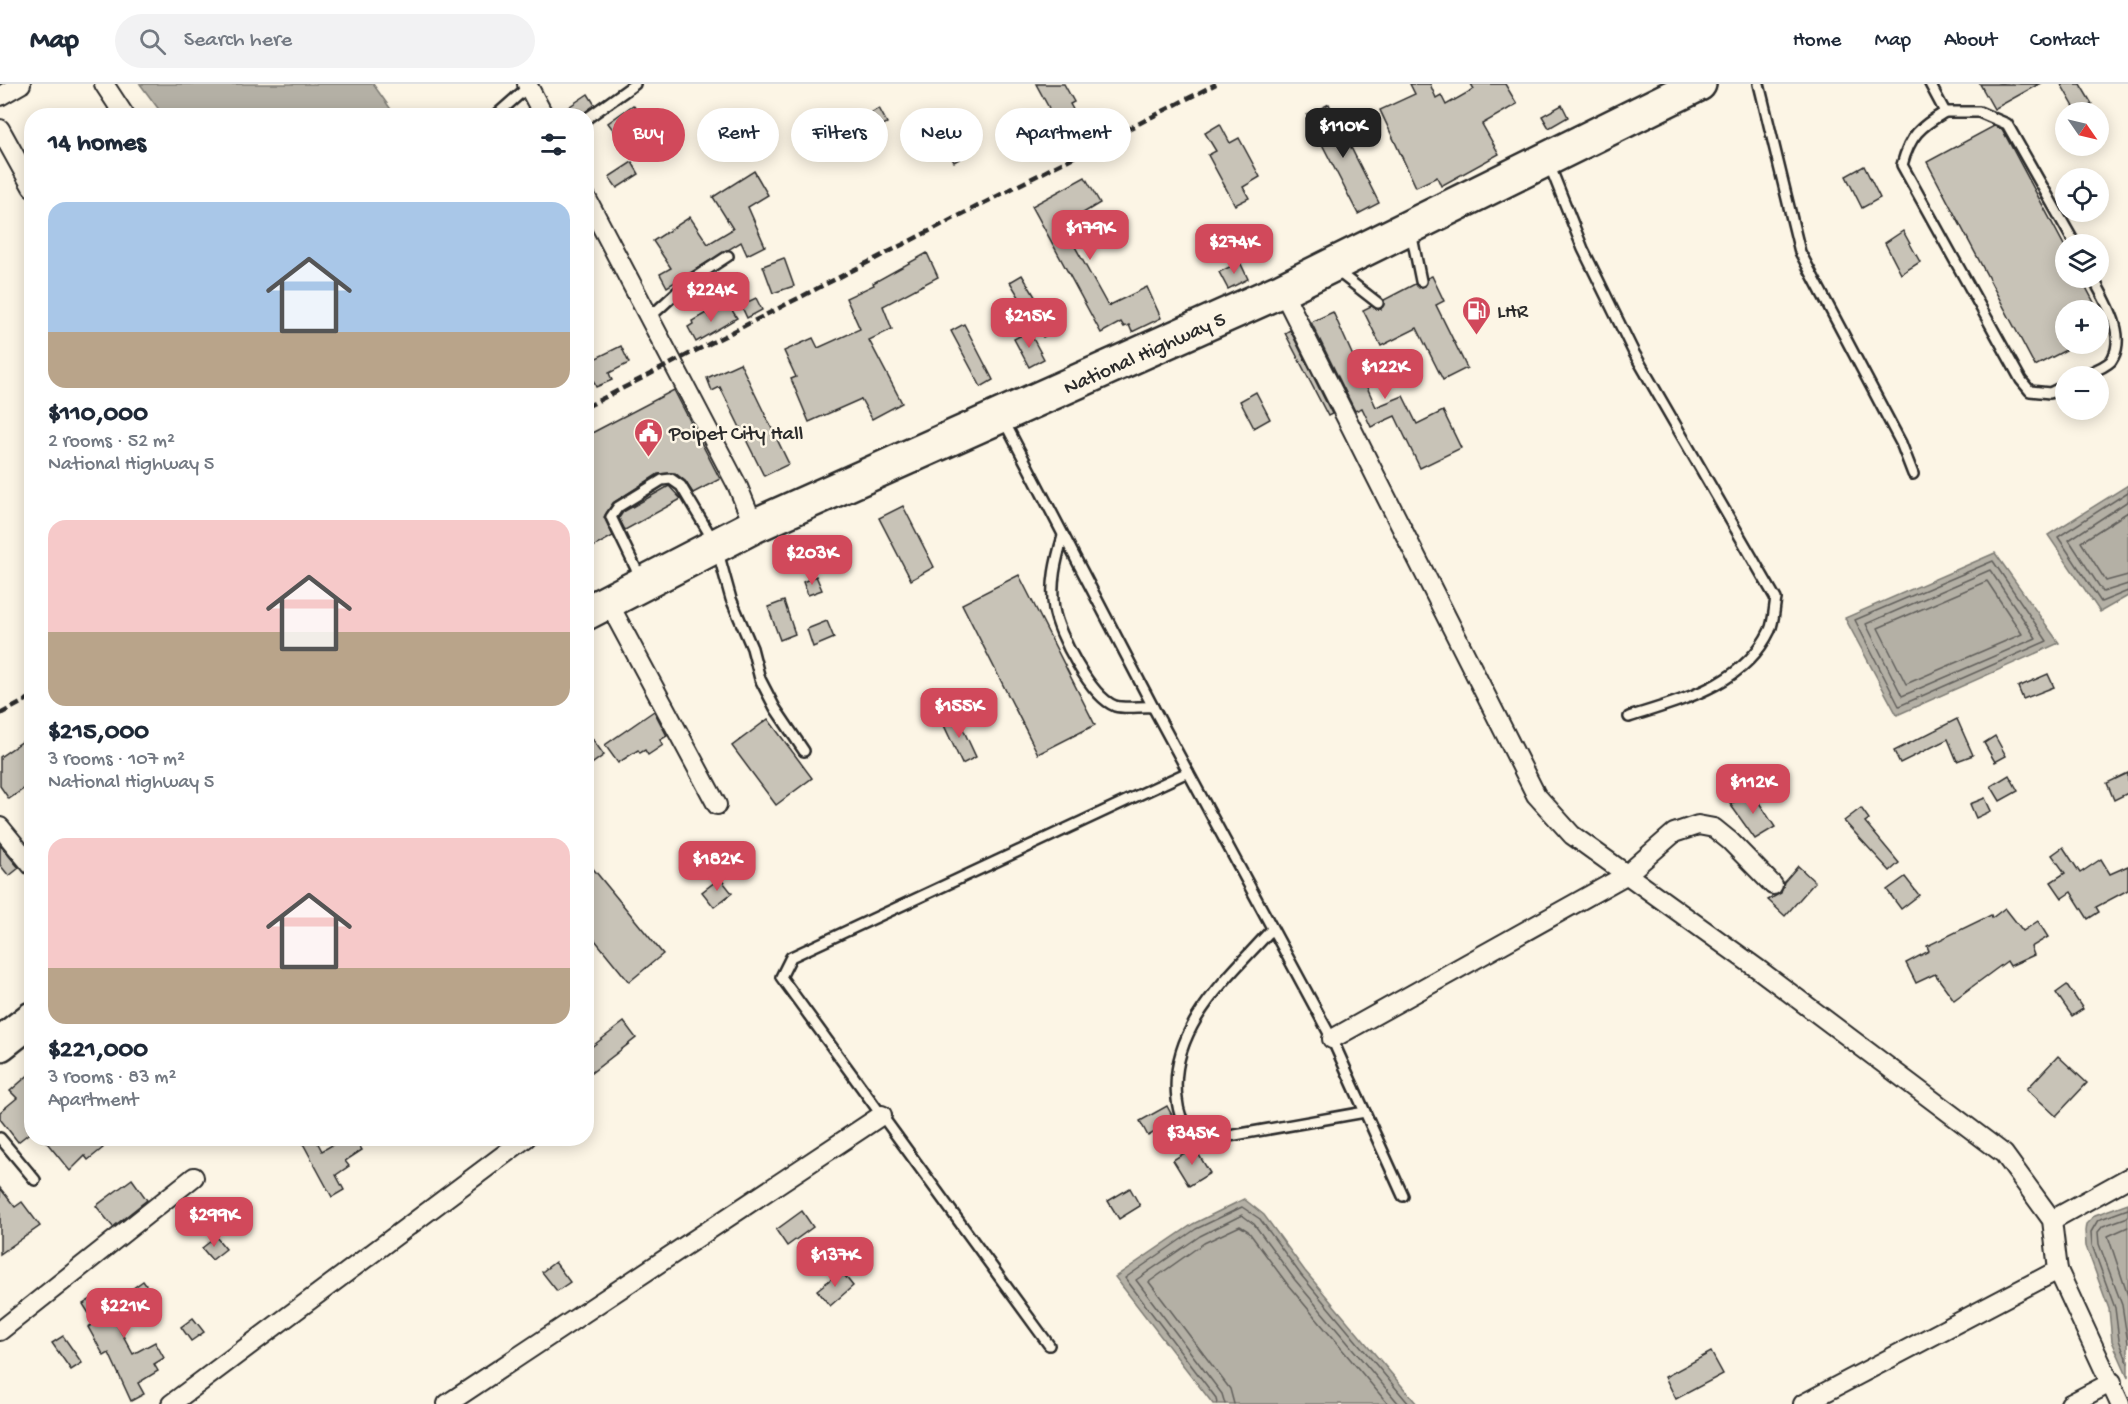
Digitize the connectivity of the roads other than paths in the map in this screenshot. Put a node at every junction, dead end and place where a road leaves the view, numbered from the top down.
1 (21, 84) edge
2 (104, 84) edge
3 (635, 84) edge
4 (1699, 84) edge
5 (1759, 84) edge
6 (1930, 84) edge
7 (528, 85) edge
8 (0, 96) edge
9 (120, 108) edge
10 (504, 108) edge
11 (540, 108) edge
12 (1945, 112) junction
13 (594, 113) edge
14 (0, 129) edge
15 (1547, 159) junction
16 (24, 172) edge
17 (594, 212) edge
18 (1410, 227) junction
19 (2069, 234) edge
20 (728, 256) dead end
21 (1330, 266) junction
22 (1422, 281) dead end
23 (2098, 288) edge
24 (1282, 290) junction
25 (1378, 303) dead end
26 (649, 318) junction
27 (2102, 366) edge
28 (2055, 390) edge
29 (1001, 416) junction
30 (1913, 474) dead end
31 (754, 526) junction
32 (1064, 536) junction
33 (716, 544) junction
34 (643, 583) junction
35 (597, 607) edge
36 (1153, 707) junction
37 (1629, 717) dead end
38 (804, 751) dead end
39 (1188, 772) junction
40 (717, 805) dead end
41 (0, 827) edge
42 (24, 856) edge
43 (1626, 875) junction
44 (1773, 885) dead end
45 (1272, 929) junction
46 (24, 1025) edge
47 (1332, 1039) junction
48 (0, 1044) edge
49 (1365, 1112) junction
50 (882, 1115) junction
51 (0, 1138) edge
52 (515, 1146) edge
53 (194, 1177) dead end
54 (2128, 1178) edge
55 (35, 1180) dead end
56 (1403, 1196) dead end
57 (2052, 1220) junction
58 (2058, 1270) junction
59 (0, 1331) edge
60 (1049, 1345) dead end
61 (2112, 1382) junction
62 (171, 1404) edge
63 (447, 1404) edge
64 (1803, 1404) edge
65 (2070, 1404) edge
66 (2120, 1404) edge

1 - 8 street
2 - 9 street
3 - 13 lane
4 - 15 highway, National Highway 5
5 - 30 lane
6 - 12 lane
7 - 10 lane
7 - 11 street
12 - 19 lane
12 - 28 lane
14 - 16 street
15 - 18 highway, National Highway 5
15 - 37 lane
17 - 26 street
18 - 21 highway, National Highway 5
18 - 22 lane
20 - 26 lane
21 - 24 highway, National Highway 5
21 - 25 lane
23 - 27 lane
24 - 29 highway, National Highway 5
24 - 43 street
26 - 31 street
29 - 31 highway, National Highway 5
29 - 32 lane
31 - 33 highway, National Highway 5
32 - 36 lane
32 - 36 lane
33 - 34 highway, National Highway 5
33 - 34 lane
33 - 38 lane
34 - 35 highway, National Highway 5
35 - 40 street
36 - 39 lane
39 - 45 lane
39 - 50 lane
41 - 42 street
43 - 44 street
43 - 47 street
43 - 57 street
45 - 47 lane
45 - 49 lane
46 - 48 highway
47 - 49 lane
49 - 56 lane
50 - 60 lane
50 - 63 street
51 - 55 lane
52 - 62 street
53 - 59 street
54 - 57 street
57 - 58 street
58 - 61 street
58 - 64 street
61 - 65 street
61 - 66 street

